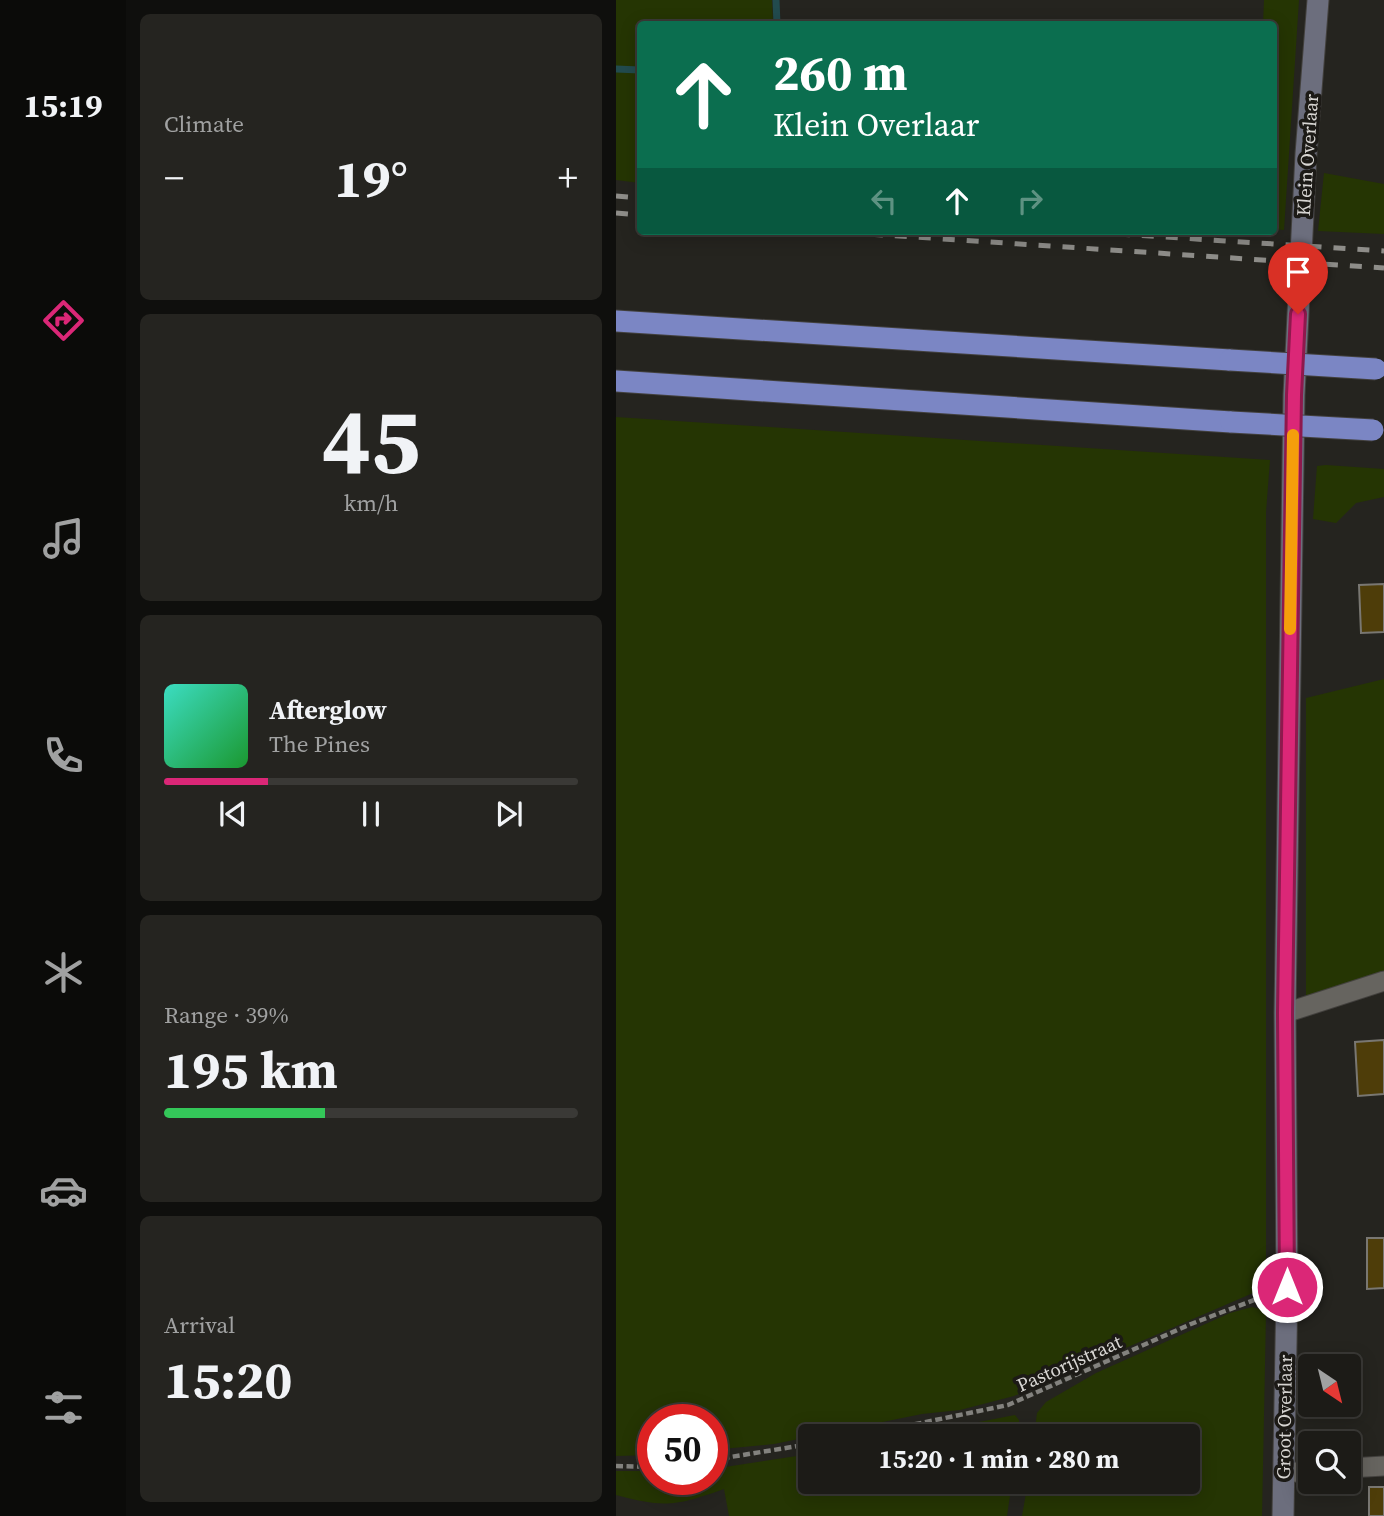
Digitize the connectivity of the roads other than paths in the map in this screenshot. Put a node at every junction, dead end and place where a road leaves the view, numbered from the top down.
1 (1318, 0) edge
2 (616, 321) edge
3 (1380, 370) edge
4 (616, 380) edge
5 (1294, 395) joint
6 (1379, 430) edge
7 (1384, 981) edge
8 (1285, 1013) junction
9 (1384, 1466) edge
10 (1361, 1467) edge
11 (1298, 1472) edge
12 (1283, 1473) junction
13 (1283, 1516) edge

1 - 5 main road, Klein Overlaar
2 - 3 highway, bridge
4 - 6 highway, bridge
5 - 8 main road, Groot Overlaar
7 - 8 street
8 - 12 main road, Groot Overlaar
9 - 10 street
11 - 12 street
12 - 13 main road, Groot Overlaar

